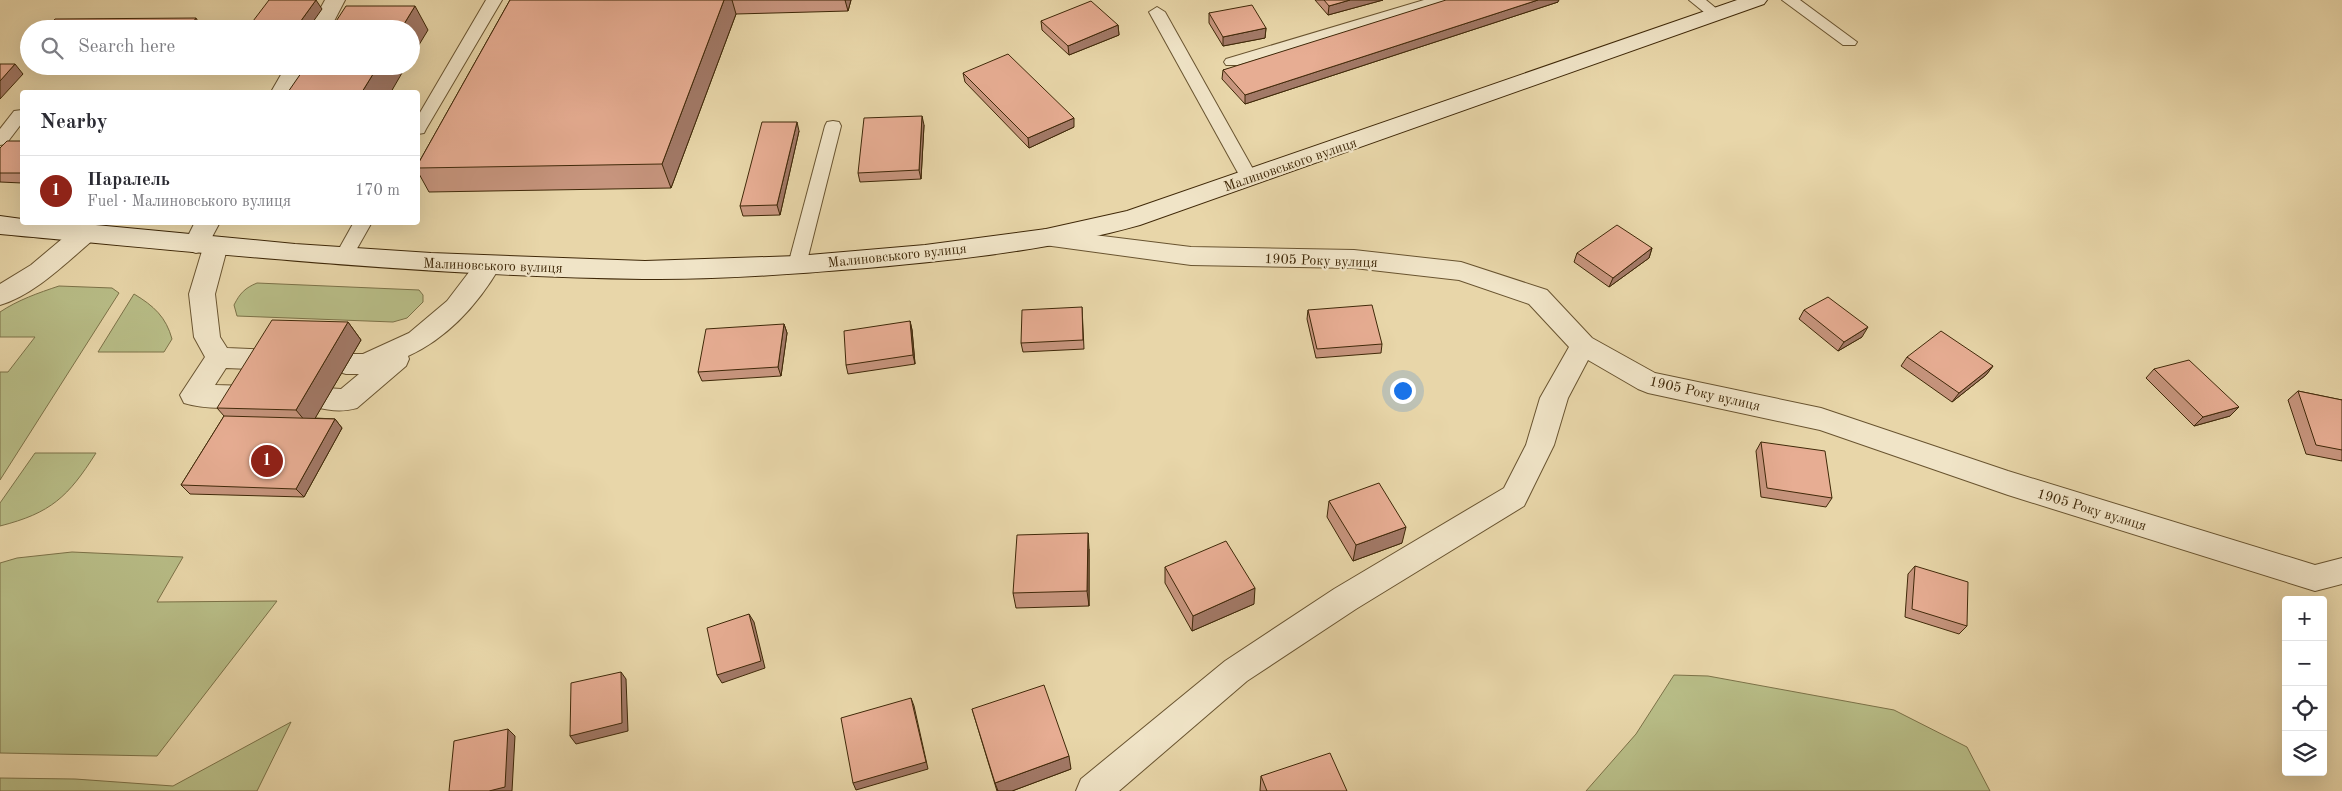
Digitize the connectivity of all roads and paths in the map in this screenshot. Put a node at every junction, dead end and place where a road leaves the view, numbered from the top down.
1 (335, 0) edge
2 (494, 0) edge
3 (1440, 0) edge
4 (1697, 0) edge
5 (1756, 0) edge
6 (1790, 0) edge
7 (1723, 8) edge
8 (1157, 12) dead end
9 (324, 20) edge
10 (1850, 42) dead end
11 (1232, 62) dead end
12 (292, 75) edge
13 (283, 90) edge
14 (20, 115) edge
15 (420, 126) edge
16 (832, 126) dead end
17 (0, 140) edge
18 (1249, 178) junction
19 (0, 225) edge
20 (360, 225) edge
21 (84, 234) junction
22 (207, 237) edge
23 (1046, 238) junction
24 (344, 256) junction
25 (488, 265) junction
26 (797, 265) junction
27 (0, 296) edge
28 (418, 340) junction
29 (1583, 345) junction
30 (219, 358) junction
31 (272, 360) edge
32 (346, 364) dead end
33 (250, 397) edge
34 (326, 399) dead end
35 (2342, 571) edge
36 (1093, 791) edge

1 - 9 street
2 - 15 lane
3 - 11 lane
4 - 7 lane
5 - 7 street, Малиновського вулиця
6 - 10 lane
7 - 18 street, Малиновського вулиця
8 - 18 lane
12 - 13 street
14 - 17 lane
16 - 26 lane
18 - 23 street, Малиновського вулиця
19 - 21 street, Малиновського вулиця
20 - 24 lane
21 - 22 street, Малиновського вулиця
21 - 27 street
22 - 24 street, Малиновського вулиця
22 - 30 street
23 - 26 street, Малиновського вулиця
23 - 29 street, 1905 Року вулиця
24 - 25 street, Малиновського вулиця
25 - 26 street, Малиновського вулиця
25 - 28 street
28 - 32 street
28 - 34 street
29 - 35 street, 1905 Року вулиця
29 - 36 street
30 - 31 street
30 - 33 street

